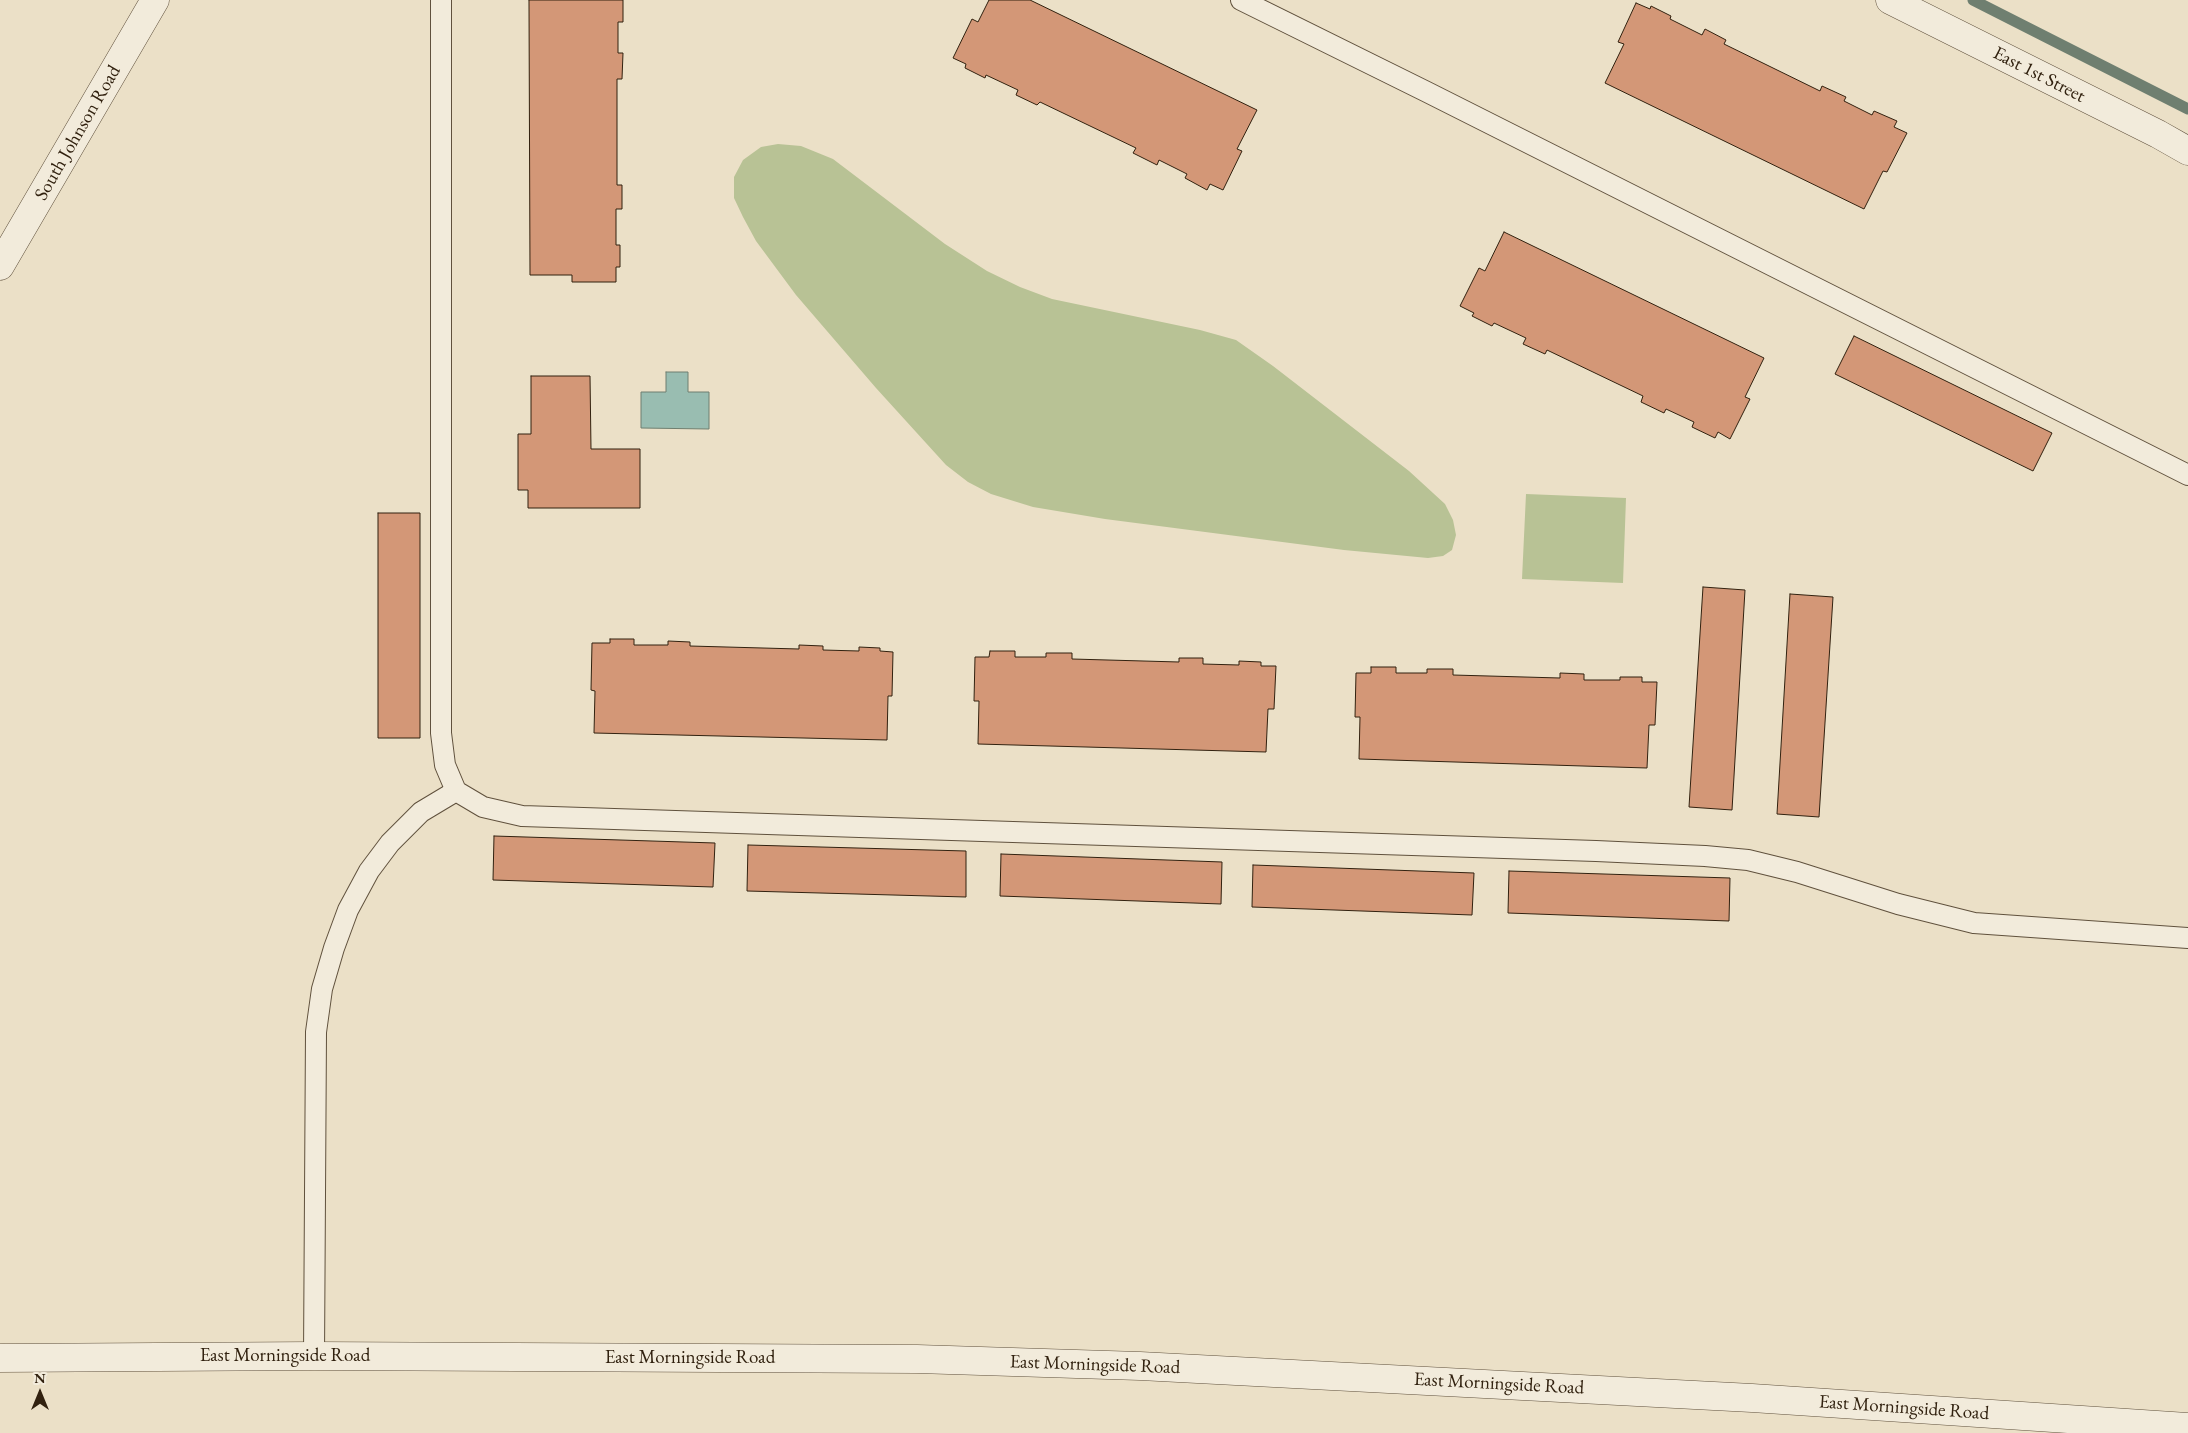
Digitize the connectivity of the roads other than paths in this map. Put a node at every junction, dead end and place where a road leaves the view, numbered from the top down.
1 (155, 0) edge
2 (441, 0) edge
3 (1241, 0) edge
4 (1890, 0) edge
5 (2188, 151) edge
6 (0, 266) edge
7 (2188, 475) edge
8 (456, 791) junction
9 (2188, 938) edge
10 (314, 1356) junction
11 (0, 1358) edge
12 (2188, 1427) edge

1 - 6 street, South Johnson Road
2 - 8 lane
3 - 7 lane
4 - 5 street, East 1st Street
8 - 9 lane
8 - 10 lane
10 - 11 street, East Morningside Road
10 - 12 street, East Morningside Road

